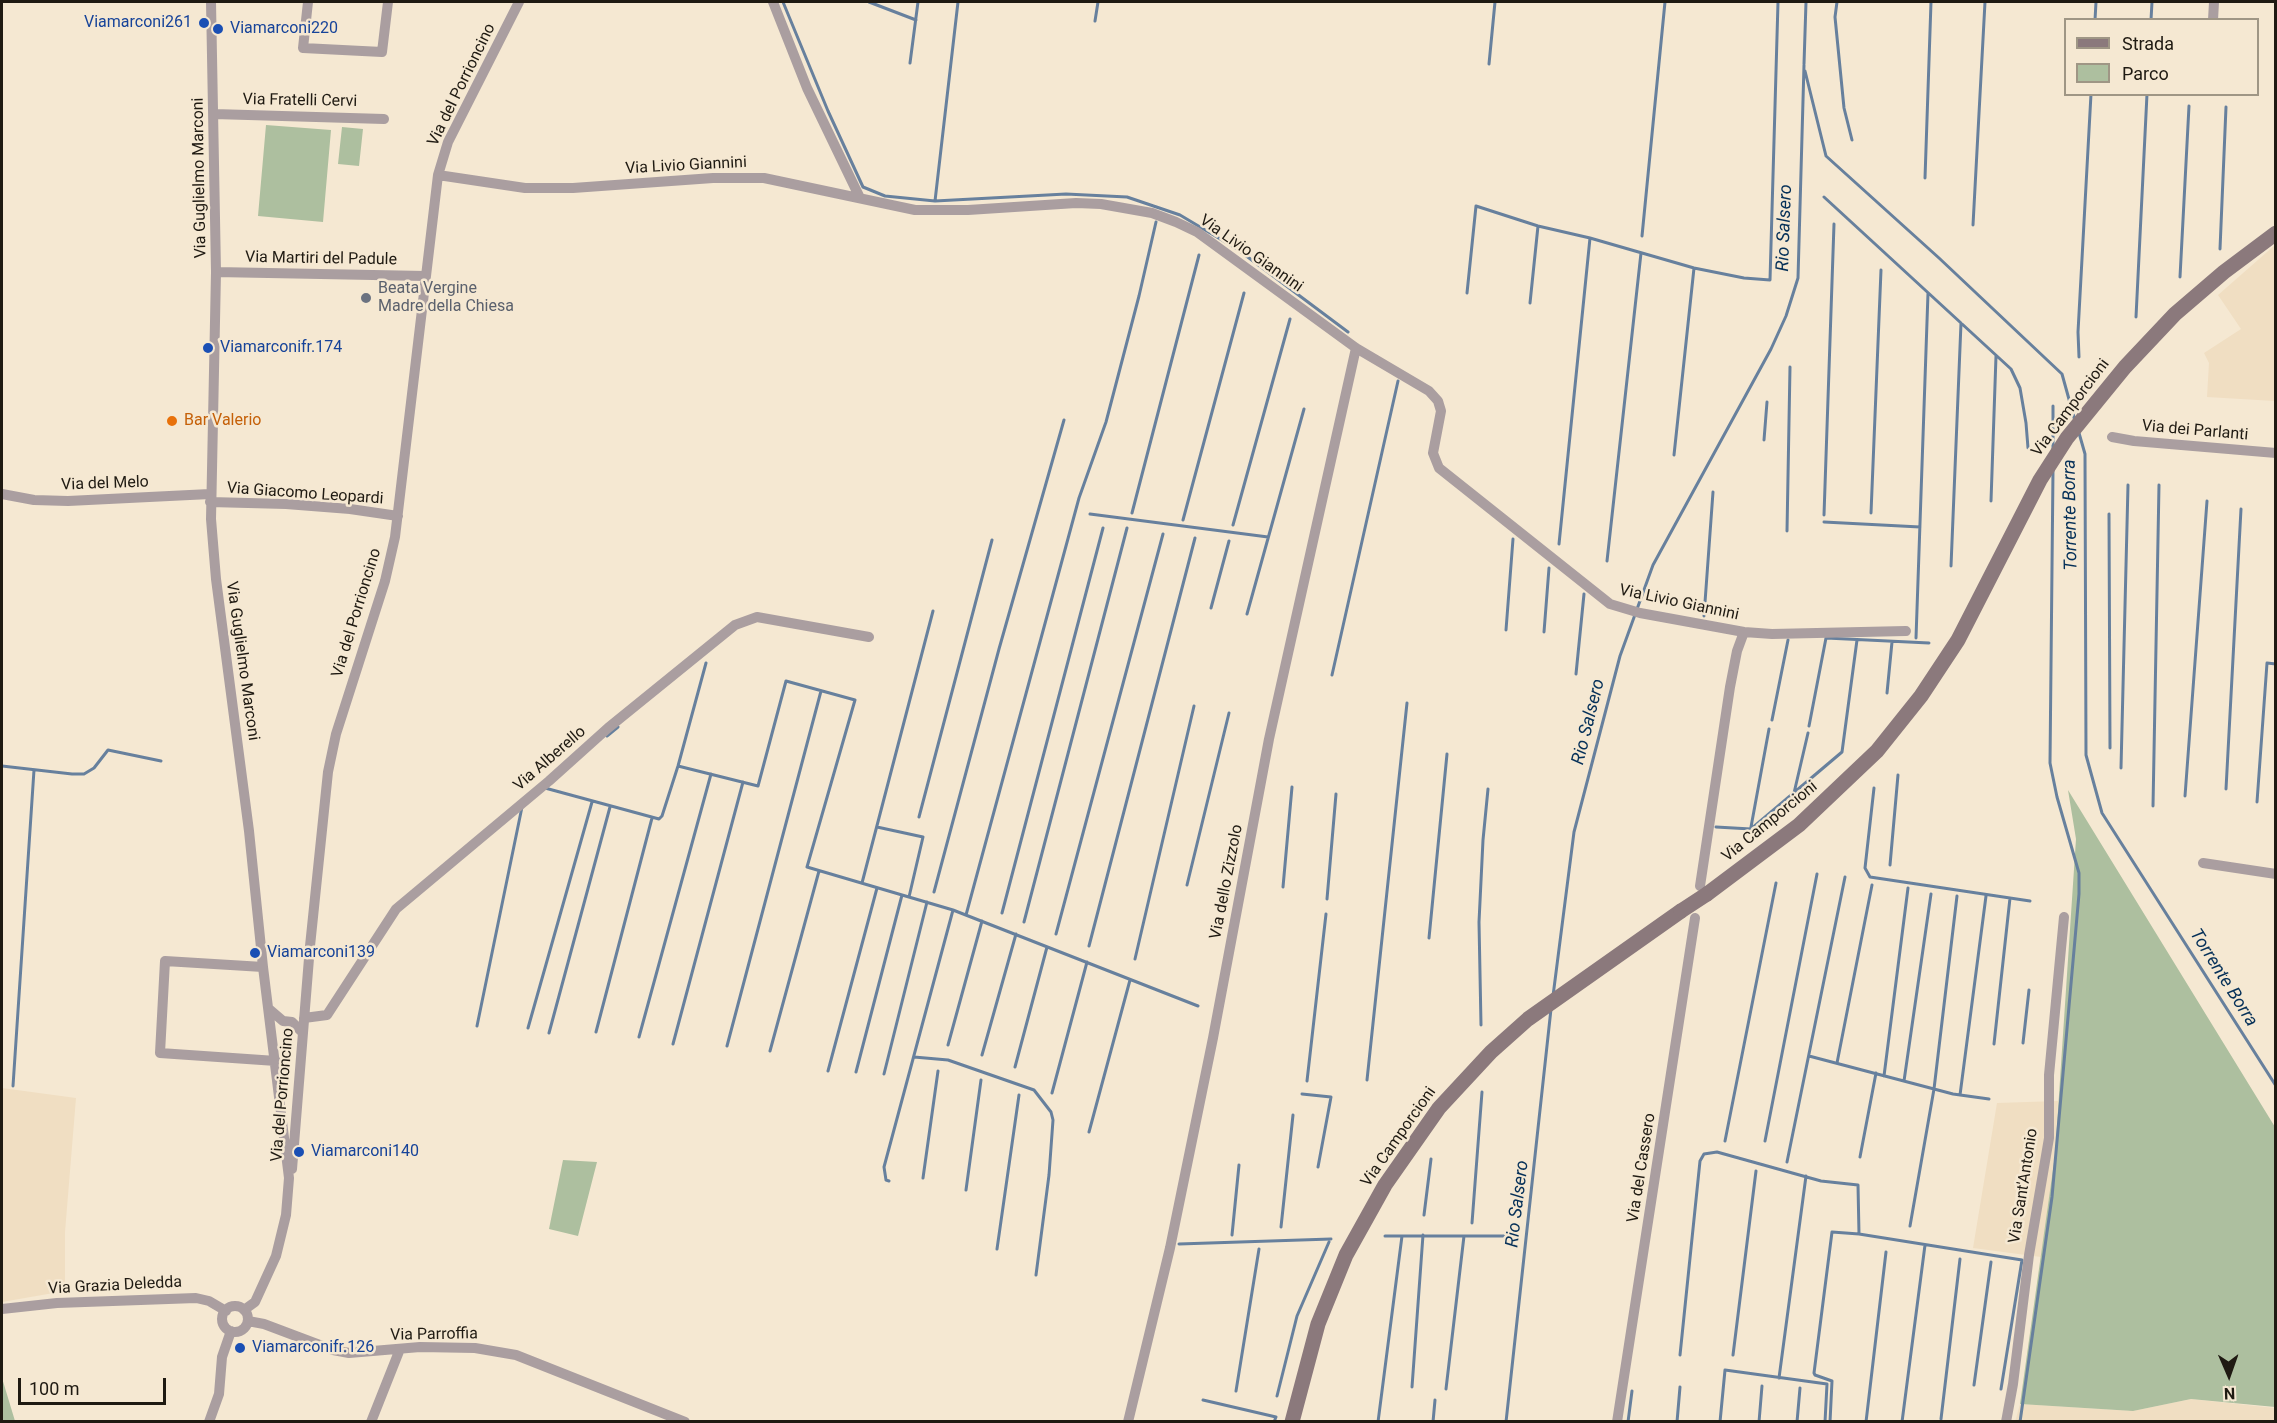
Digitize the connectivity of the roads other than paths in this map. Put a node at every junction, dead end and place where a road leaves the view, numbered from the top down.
1 (211, 2) edge
2 (308, 2) edge
3 (388, 2) edge
4 (519, 2) edge
5 (773, 2) edge
6 (2214, 2) edge
7 (2213, 18) edge
8 (214, 114) junction
9 (384, 118) dead end
10 (438, 176) junction
11 (860, 198) junction
12 (2276, 233) edge
13 (216, 272) junction
14 (425, 276) junction
15 (1356, 348) junction
16 (2112, 437) dead end
17 (2276, 453) edge
18 (2, 494) edge
19 (210, 498) junction
20 (398, 516) junction
21 (1906, 631) dead end
22 (1744, 632) junction
23 (869, 637) dead end
24 (2203, 863) dead end
25 (2276, 874) edge
26 (1703, 890) junction
27 (1688, 915) junction
28 (2064, 917) dead end
29 (263, 967) junction
30 (269, 1009) junction
31 (304, 1016) junction
32 (287, 1021) junction
33 (272, 1032) junction
34 (303, 1033) junction
35 (276, 1061) junction
36 (278, 1073) junction
37 (299, 1078) junction
38 (290, 1178) junction
39 (2, 1309) edge
40 (244, 1310) junction
41 (226, 1311) junction
42 (248, 1322) junction
43 (231, 1331) junction
44 (400, 1349) junction
45 (209, 1422) edge
46 (371, 1422) edge
47 (685, 1422) edge
48 (1128, 1422) edge
49 (1292, 1422) edge
50 (1617, 1422) edge
51 (2006, 1422) edge

1 - 8 street, Via Guglielmo Marconi
2 - 3 street
4 - 10 street, Via del Porrioncino
5 - 11 street
6 - 7 street
8 - 9 street, Via Fratelli Cervi
8 - 13 street, Via Guglielmo Marconi
10 - 11 street, Via Livio Giannini
10 - 14 street, Via del Porrioncino
11 - 15 street, Via Livio Giannini
12 - 26 main road, Via Camporcioni
13 - 14 street, Via Martiri del Padule
13 - 19 street, Via Guglielmo Marconi
14 - 20 street, Via del Porrioncino
15 - 22 street, Via Livio Giannini
15 - 48 street, Via dello Zizzolo
16 - 17 street, Via dei Parlanti
18 - 19 street, Via del Melo
19 - 20 street, Via Giacomo Leopardi
19 - 29 street, Via Guglielmo Marconi
20 - 31 street, Via del Porrioncino
21 - 22 street, Via Livio Giannini
22 - 26 street
23 - 31 street, Via Alberello
24 - 25 street
26 - 27 main road, Via Camporcioni, bridge
27 - 49 main road, Via Camporcioni
27 - 50 street, Via del Cassero
28 - 51 street, Via Sant'Antonio
29 - 30 street, Via Guglielmo Marconi
29 - 35 street
30 - 32 street
30 - 33 street, Via Guglielmo Marconi
31 - 32 street
31 - 34 street, Via del Porrioncino
32 - 33 street
32 - 34 street
33 - 35 street, Via Guglielmo Marconi
34 - 37 street, Via del Porrioncino
35 - 36 street, Via Guglielmo Marconi
36 - 37 street
36 - 38 street, Via Guglielmo Marconi
37 - 38 street, Via del Porrioncino
38 - 40 street, Via Guglielmo Marconi
39 - 41 street, Via Grazia Deledda
40 - 41 street
40 - 42 street
41 - 43 street
42 - 43 street
42 - 44 street, Via Parroffia
43 - 45 street
44 - 46 street
44 - 47 street, Via Parroffia

